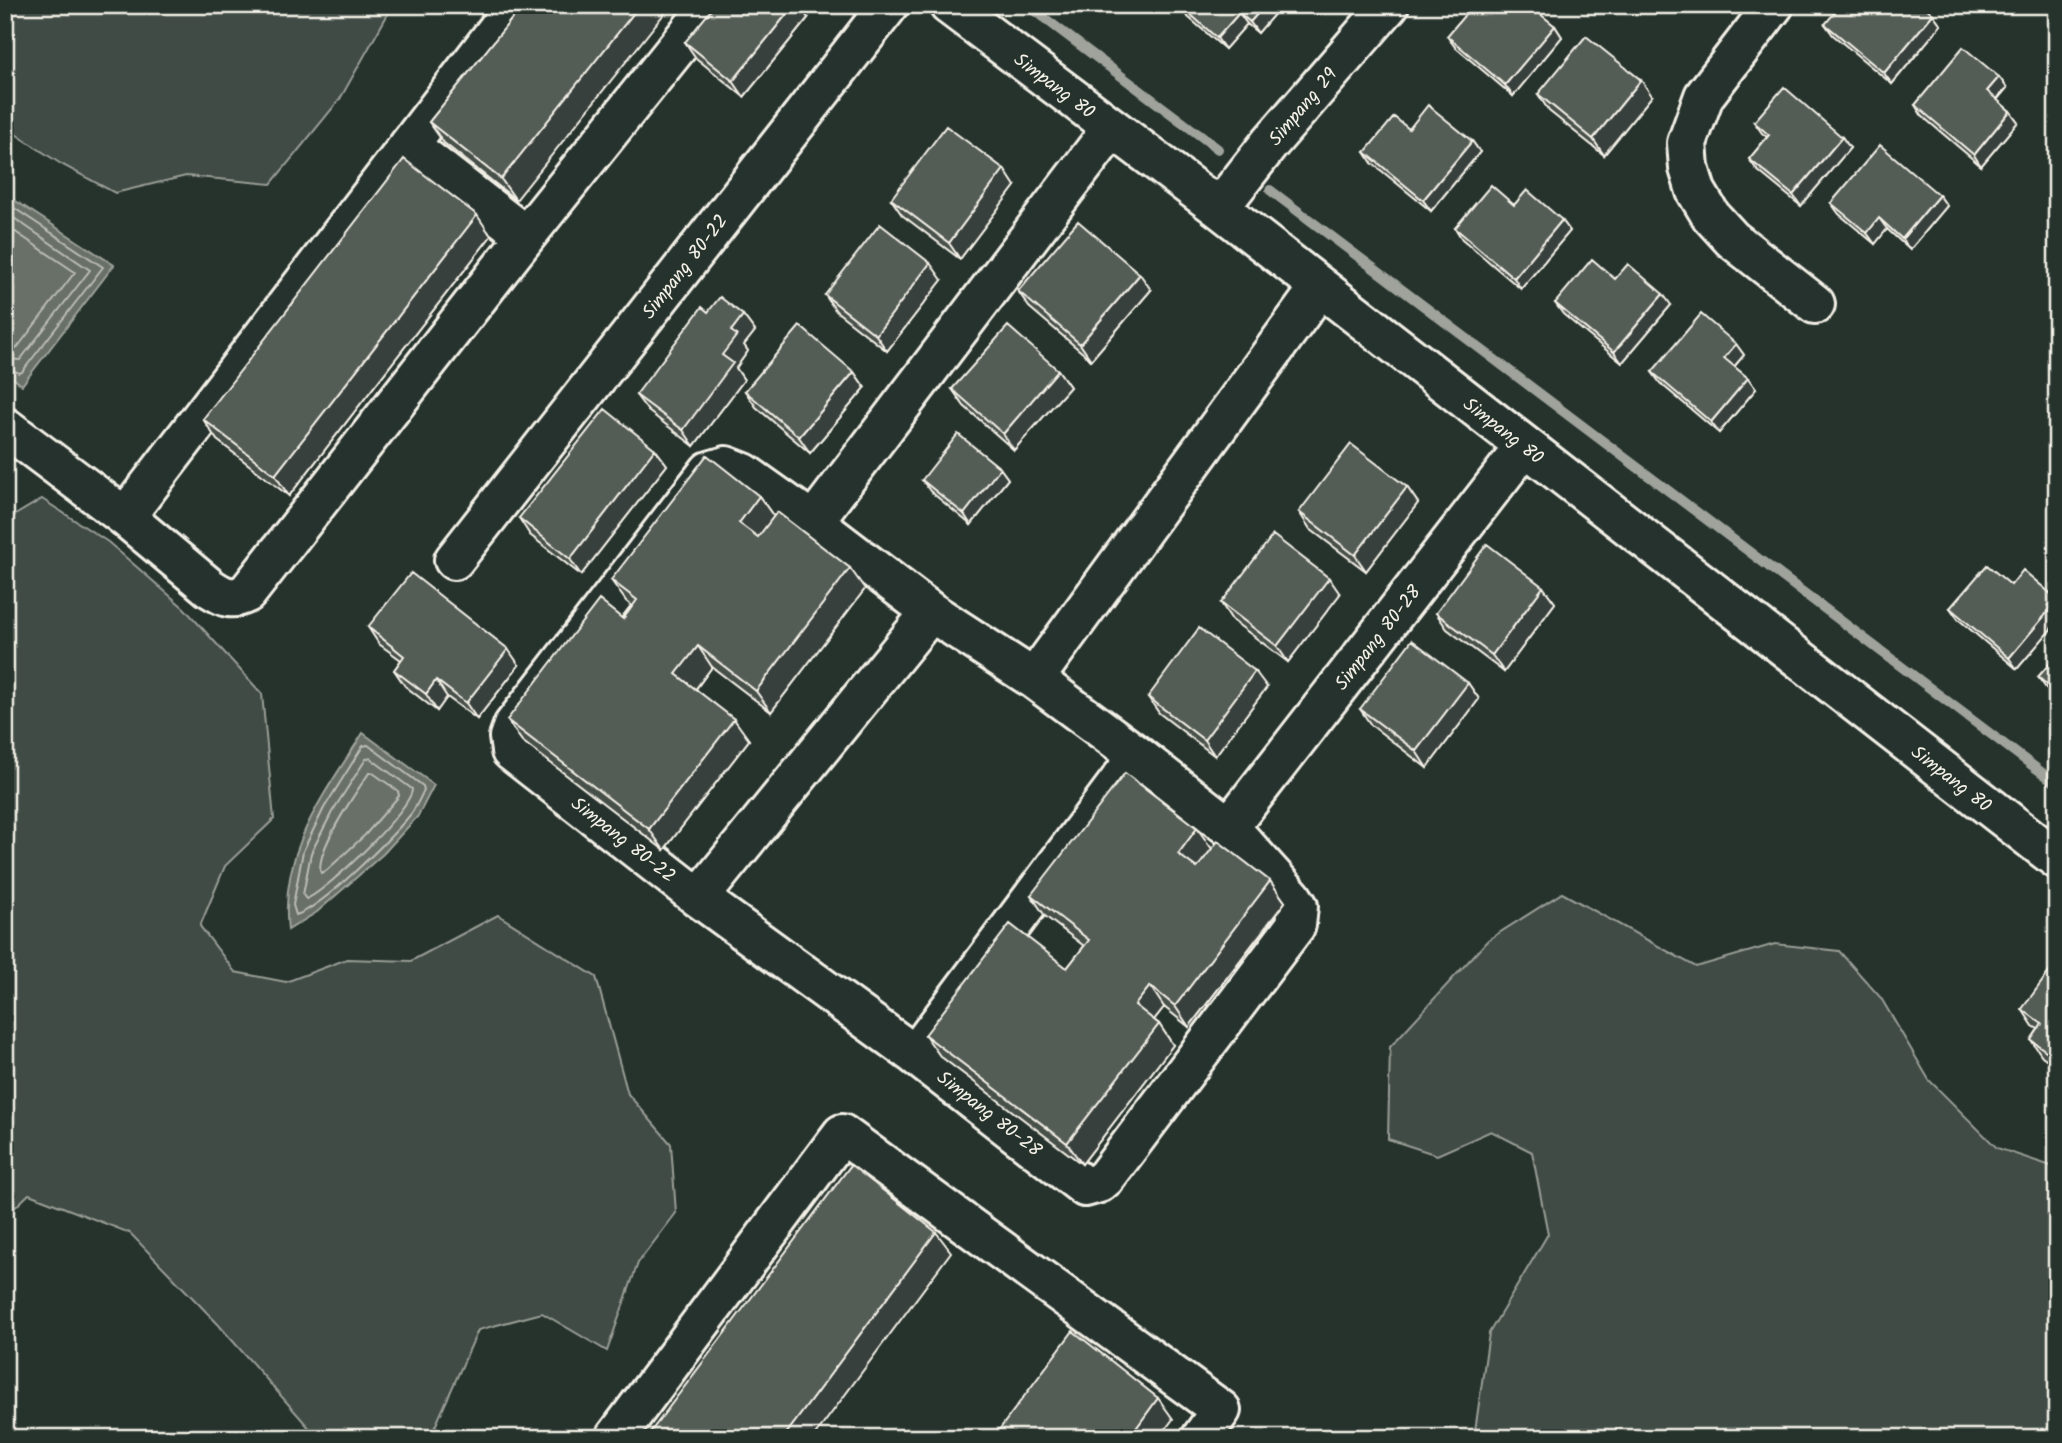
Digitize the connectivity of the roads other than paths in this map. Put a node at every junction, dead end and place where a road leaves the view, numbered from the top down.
1 (516, 5) edge
2 (711, 5) edge
3 (889, 5) edge
4 (949, 5) edge
5 (1389, 5) edge
6 (1774, 5) edge
7 (1112, 128) junction
8 (409, 145) junction
9 (1219, 208) junction
10 (526, 236) junction
11 (1320, 287) junction
12 (1815, 304) dead end
13 (5, 427) edge
14 (1525, 446) junction
15 (125, 517) junction
16 (813, 522) junction
17 (454, 560) dead end
18 (931, 612) junction
19 (1034, 679) junction
20 (1138, 756) junction
21 (1229, 827) junction
22 (2057, 859) edge
23 (699, 898) junction
24 (915, 1055) junction
25 (619, 1436) edge
26 (1201, 1438) edge

1 - 8 street
2 - 10 street
3 - 17 street, Simpang 80-22
4 - 7 street, Simpang 80
5 - 9 street, Simpang 29
6 - 12 street
7 - 9 street, Simpang 80
7 - 16 street
8 - 10 street
8 - 15 street
9 - 11 street, Simpang 80
10 - 15 street
11 - 14 street, Simpang 80
11 - 19 street
13 - 15 street
14 - 21 street, Simpang 80-28
14 - 22 street, Simpang 80
16 - 18 street, Simpang 80-22
16 - 23 street, Simpang 80-22
18 - 19 street, Simpang 80-22
18 - 23 street
19 - 20 street, Simpang 80-28
20 - 21 street, Simpang 80-28
20 - 24 street
21 - 24 street, Simpang 80-28
23 - 24 street
25 - 26 street

